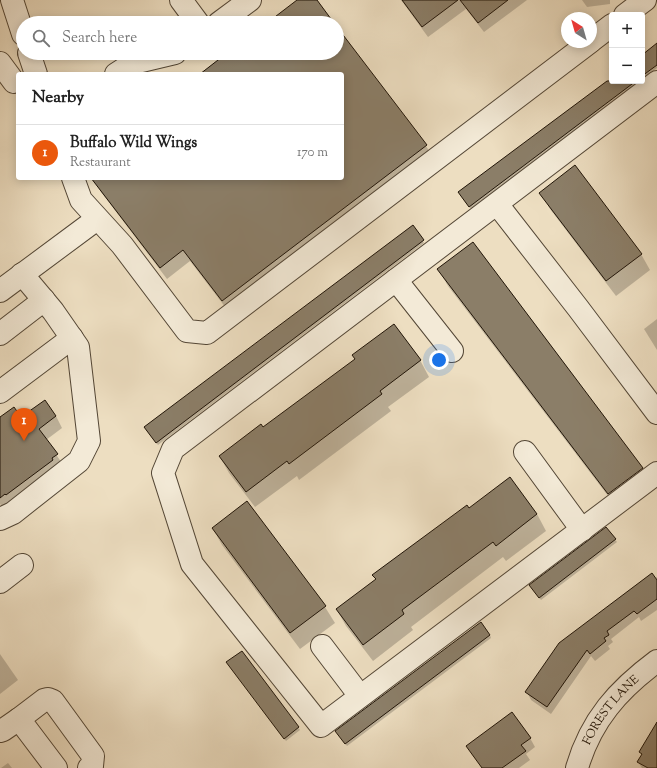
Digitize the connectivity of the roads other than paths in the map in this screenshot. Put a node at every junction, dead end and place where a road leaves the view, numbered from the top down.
1 (12, 0) edge
2 (181, 0) edge
3 (250, 0) edge
4 (645, 0) edge
5 (629, 12) edge
6 (17, 16) edge
7 (193, 16) edge
8 (228, 16) edge
9 (609, 27) edge
10 (597, 37) edge
11 (582, 48) edge
12 (146, 60) edge
13 (0, 63) edge
14 (18, 72) edge
15 (119, 72) edge
16 (657, 82) edge
17 (74, 180) edge
18 (497, 204) junction
19 (97, 219) junction
20 (22, 274) junction
21 (396, 280) junction
22 (0, 291) edge
23 (44, 300) junction
24 (0, 334) edge
25 (72, 338) junction
26 (452, 351) dead end
27 (0, 392) edge
28 (657, 413) edge
29 (525, 452) dead end
30 (657, 474) edge
31 (0, 519) edge
32 (582, 530) junction
33 (22, 565) dead end
34 (0, 582) edge
35 (322, 646) dead end
36 (657, 661) edge
37 (360, 696) junction
38 (19, 719) junction
39 (0, 731) edge
40 (56, 768) edge
41 (89, 768) edge
42 (577, 768) edge

1 - 6 street
2 - 7 street
3 - 8 street
4 - 5 street
9 - 10 street
11 - 19 street
12 - 15 street
13 - 14 street
16 - 18 street
17 - 19 street
18 - 21 street
18 - 28 street
19 - 20 street
20 - 22 street
20 - 23 street
21 - 26 street
21 - 37 street
23 - 24 street
23 - 25 street
25 - 27 street
25 - 31 street
29 - 32 street
30 - 32 street
32 - 37 street
33 - 34 street
35 - 37 street
36 - 42 street, FOREST LANE
38 - 39 street
38 - 40 street
38 - 41 street

